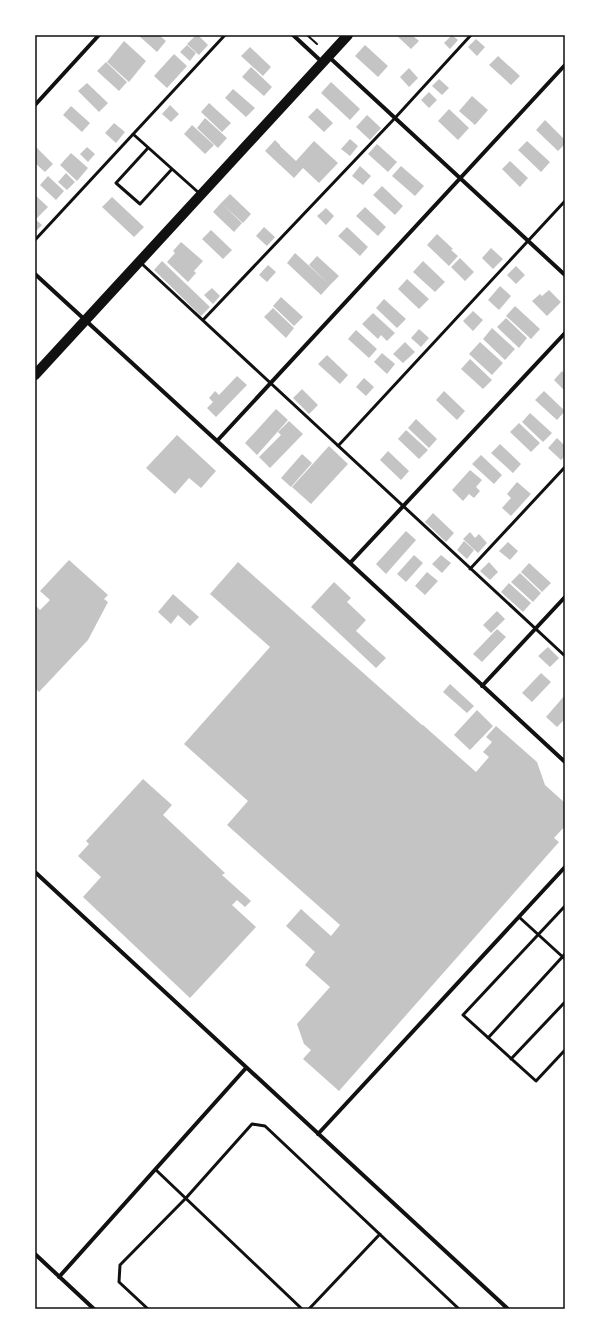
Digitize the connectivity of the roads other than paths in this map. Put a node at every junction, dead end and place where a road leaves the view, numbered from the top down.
1 (99, 35) edge
2 (225, 35) edge
3 (294, 35) edge
4 (348, 35) edge
5 (471, 35) edge
6 (326, 59) junction
7 (565, 65) edge
8 (35, 104) edge
9 (395, 118) junction
10 (133, 134) junction
11 (148, 148) junction
12 (172, 169) junction
13 (460, 179) junction
14 (201, 194) junction
15 (565, 201) edge
16 (35, 240) edge
17 (528, 241) junction
18 (139, 261) junction
19 (35, 274) edge
20 (565, 275) edge
21 (203, 320) junction
22 (84, 321) junction
23 (565, 332) edge
24 (35, 375) edge
25 (271, 383) junction
26 (217, 441) junction
27 (338, 446) junction
28 (565, 468) edge
29 (402, 506) junction
30 (350, 563) junction
31 (470, 569) junction
32 (565, 598) edge
33 (535, 629) junction
34 (565, 656) edge
35 (482, 686) junction
36 (565, 762) edge
37 (565, 867) edge
38 (35, 872) edge
39 (565, 906) edge
40 (519, 917) junction
41 (538, 935) junction
42 (564, 957) edge
43 (565, 1002) edge
44 (488, 1038) junction
45 (565, 1050) edge
46 (511, 1059) junction
47 (246, 1068) junction
48 (318, 1134) junction
49 (156, 1170) junction
50 (186, 1198) junction
51 (380, 1234) junction
52 (35, 1254) edge
53 (59, 1277) junction
54 (94, 1309) edge
55 (148, 1309) edge
56 (302, 1309) edge
57 (309, 1309) edge
58 (459, 1309) edge
59 (508, 1309) edge

1 - 8 street
2 - 10 lane
3 - 6 street
4 - 6 main road
5 - 9 lane
6 - 9 street
6 - 14 main road
7 - 13 street
9 - 13 street
9 - 21 lane
10 - 11 lane
10 - 16 lane
11 - 12 lane
11 - 12 lane
12 - 14 lane
13 - 17 street
13 - 25 street
14 - 18 main road
15 - 17 lane
17 - 20 street
17 - 27 lane
18 - 21 lane
18 - 22 main road
19 - 22 street
21 - 25 lane
22 - 24 main road
22 - 26 street
23 - 29 street
25 - 26 street
25 - 27 lane
26 - 30 street
27 - 29 lane
28 - 31 lane
29 - 30 street
29 - 31 lane
30 - 35 street
31 - 33 lane
32 - 33 street
33 - 34 lane
33 - 35 street
35 - 36 street
37 - 40 street
38 - 47 street
39 - 41 lane
40 - 41 lane
40 - 48 street
41 - 42 lane
41 - 44 lane
42 - 44 lane
43 - 46 lane
44 - 46 lane
45 - 46 lane
47 - 48 street
47 - 49 street
48 - 59 street
49 - 50 lane
49 - 53 street
50 - 51 lane
50 - 55 lane
50 - 56 lane
51 - 57 lane
51 - 58 lane
52 - 53 street
53 - 54 street

